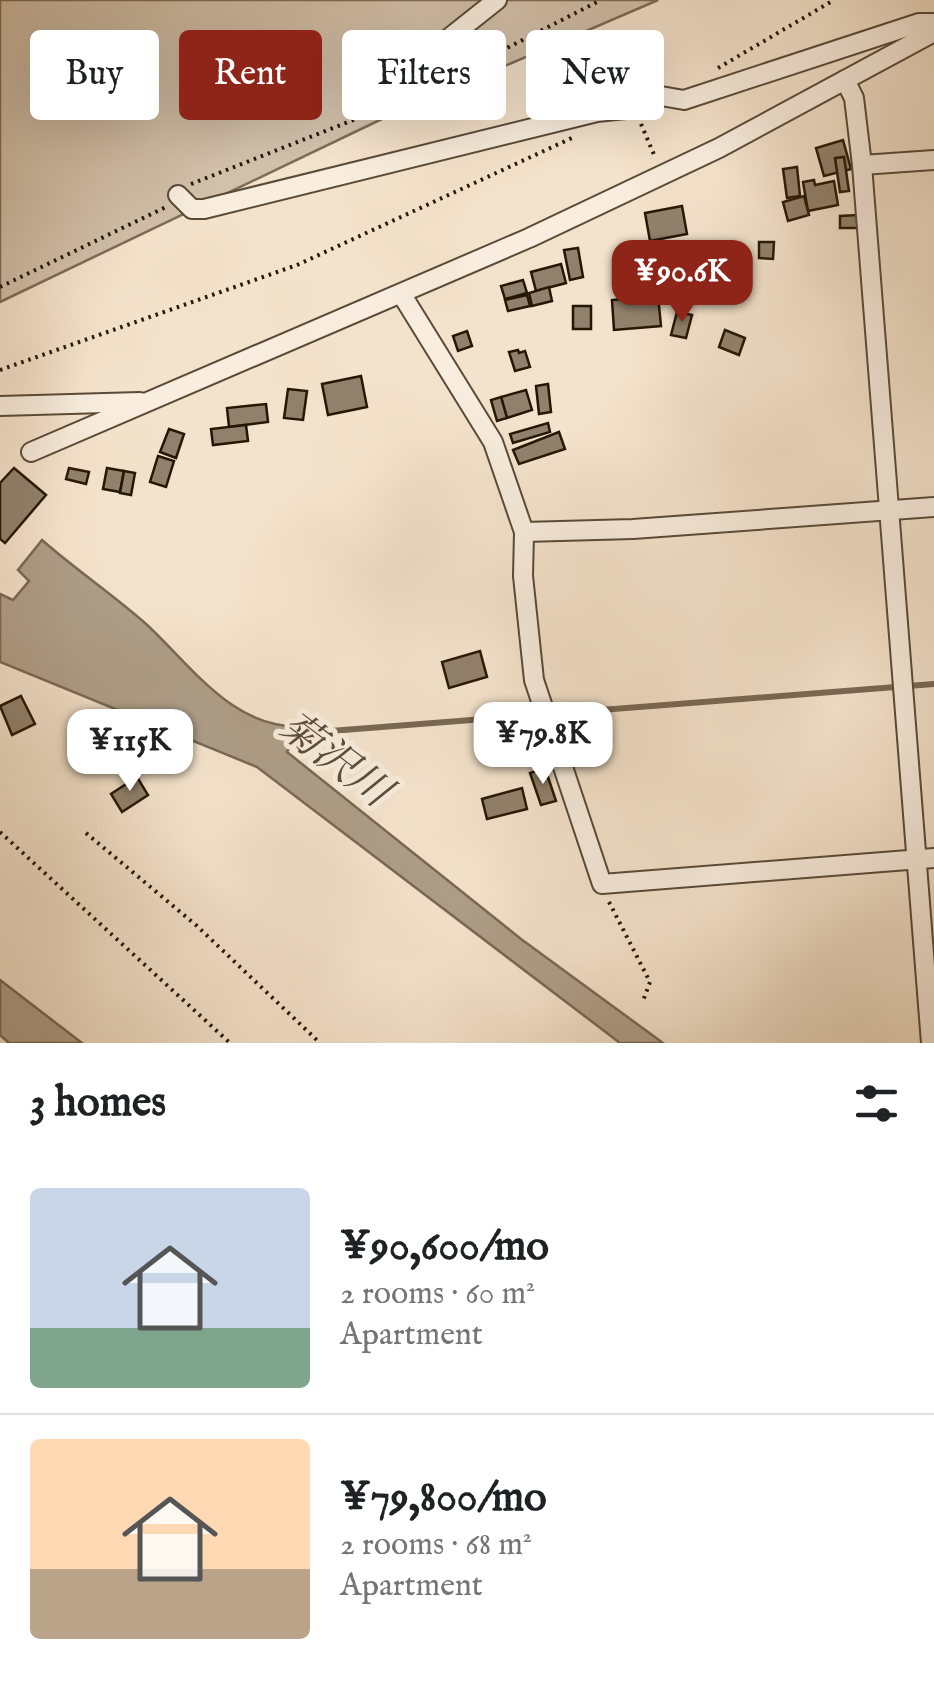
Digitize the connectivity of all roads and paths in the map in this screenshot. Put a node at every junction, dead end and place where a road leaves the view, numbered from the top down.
1 (498, 0) edge
2 (601, 0) edge
3 (834, 0) edge
4 (934, 23) edge
5 (459, 30) edge
6 (934, 32) edge
7 (705, 76) dead end
8 (845, 80) junction
9 (664, 97) edge
10 (565, 120) edge
11 (640, 120) edge
12 (585, 132) dead end
13 (934, 160) edge
14 (862, 165) junction
15 (662, 175) junction
16 (178, 194) junction
17 (0, 287) edge
18 (402, 296) junction
19 (0, 370) edge
20 (150, 401) junction
21 (0, 406) edge
22 (32, 452) dead end
23 (934, 507) edge
24 (888, 510) junction
25 (524, 532) junction
26 (0, 832) edge
27 (86, 833) dead end
28 (925, 859) edge
29 (602, 884) junction
30 (644, 1001) dead end
31 (230, 1043) edge
32 (320, 1043) edge
33 (930, 1043) edge

1 - 5 street
2 - 16 path
3 - 7 path
4 - 9 street
6 - 8 street
8 - 14 street
8 - 15 street
10 - 16 street
11 - 15 path
12 - 19 path
13 - 14 street
14 - 24 street
15 - 18 street
16 - 17 path
18 - 20 street
18 - 25 street
20 - 21 street
20 - 22 street
23 - 24 street
24 - 25 street
24 - 28 street
25 - 29 street
26 - 31 path
27 - 32 path
28 - 29 street
28 - 33 street
29 - 30 path

